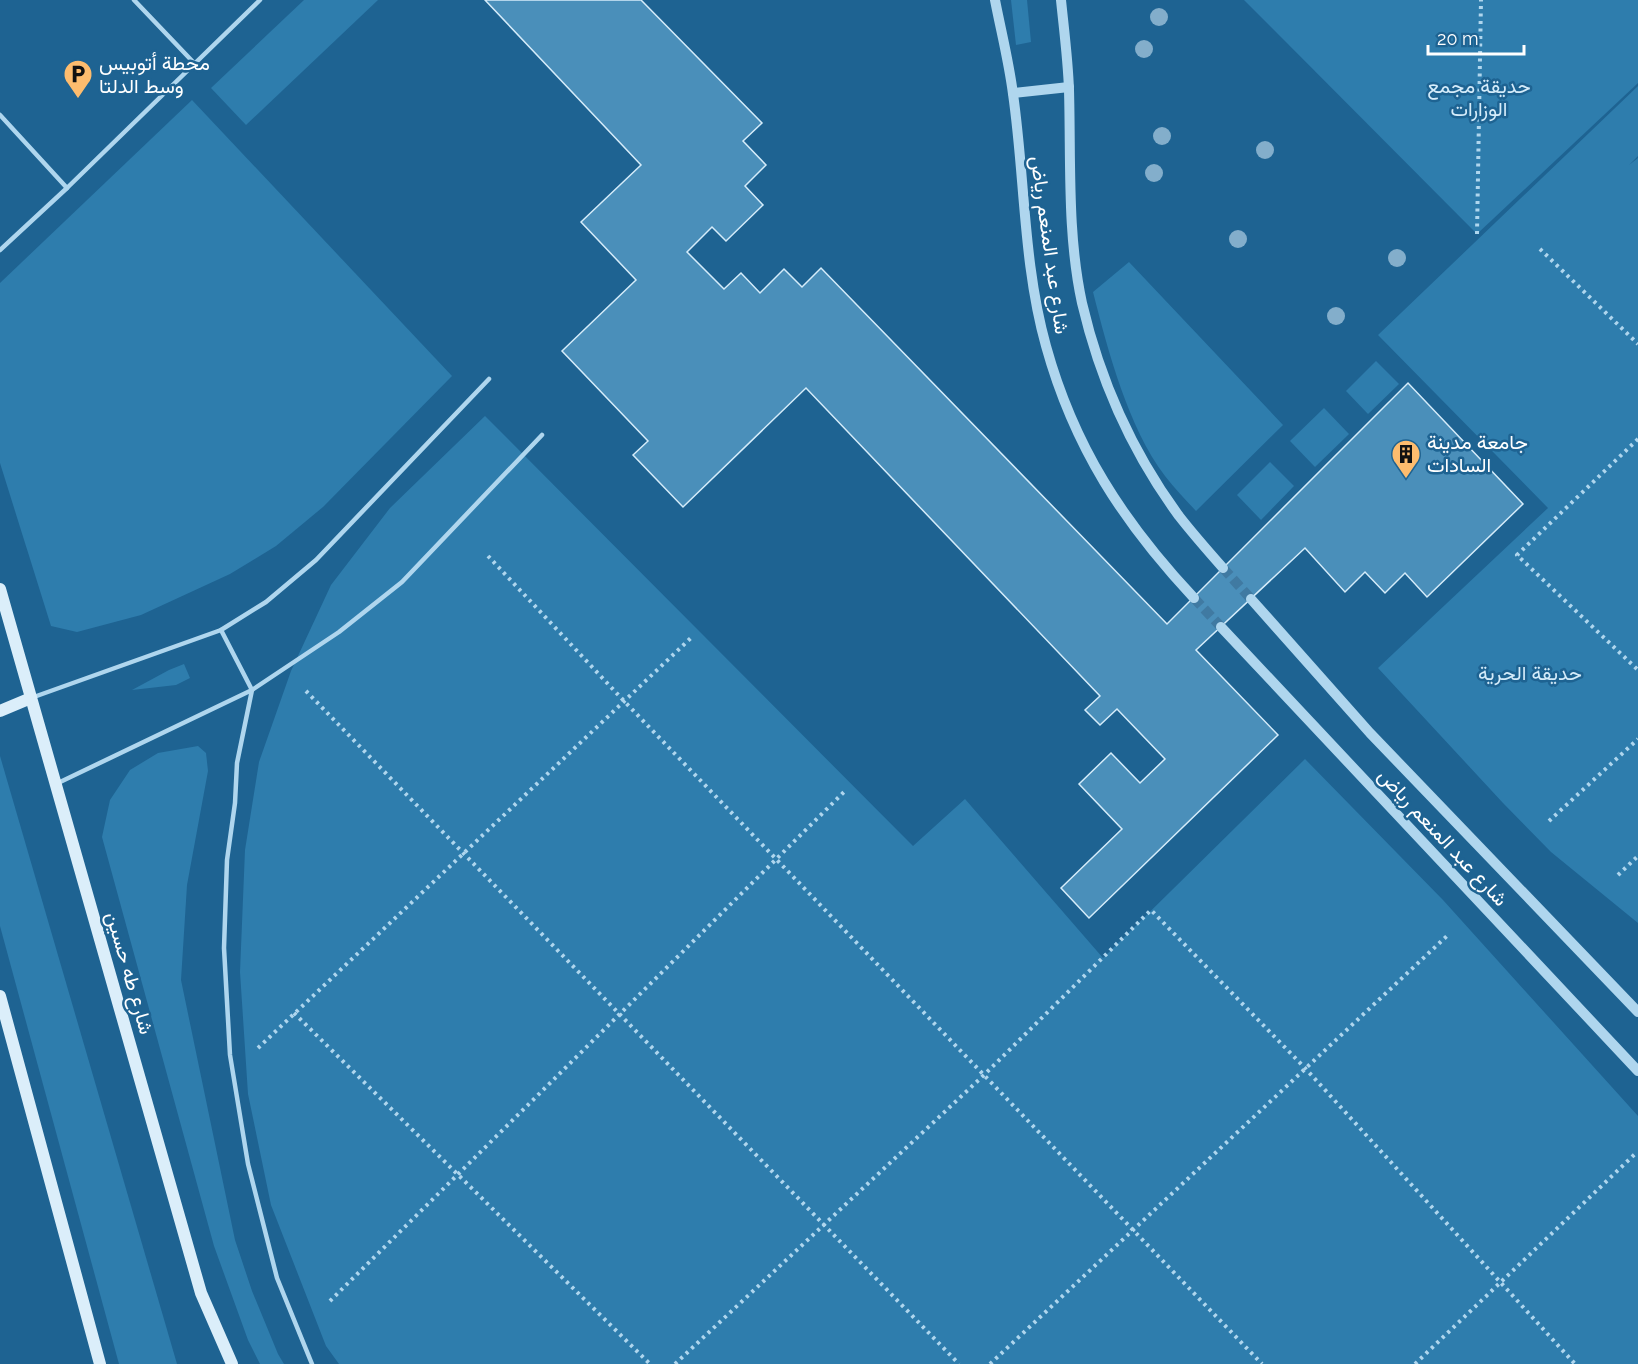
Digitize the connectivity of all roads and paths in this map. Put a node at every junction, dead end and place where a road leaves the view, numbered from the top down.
1 (134, 0) edge
2 (260, 0) edge
3 (995, 0) edge
4 (1061, 0) edge
5 (1481, 0) edge
6 (195, 64) junction
7 (1069, 87) junction
8 (1013, 93) junction
9 (0, 115) edge
10 (67, 188) junction
11 (1477, 234) dead end
12 (1540, 249) dead end
13 (0, 250) edge
14 (1638, 344) edge
15 (489, 380) dead end
16 (542, 435) dead end
17 (1638, 439) edge
18 (488, 556) dead end
19 (1223, 568) tunnel mouth
20 (0, 589) edge
21 (1194, 598) tunnel mouth
22 (1251, 599) tunnel mouth
23 (1221, 627) tunnel mouth
24 (221, 630) junction
25 (693, 636) dead end
26 (1638, 670) edge
27 (252, 690) junction
28 (306, 691) dead end
29 (31, 698) junction
30 (624, 701) junction
31 (0, 711) edge
32 (1638, 739) edge
33 (55, 784) junction
34 (846, 790) dead end
35 (1549, 821) dead end
36 (463, 854) junction
37 (1638, 856) edge
38 (777, 859) junction
39 (1618, 875) dead end
40 (1448, 935) dead end
41 (0, 996) edge
42 (1638, 1012) edge
43 (294, 1013) junction
44 (619, 1014) junction
45 (258, 1048) dead end
46 (1305, 1068) junction
47 (1638, 1071) edge
48 (984, 1075) junction
49 (1635, 1155) dead end
50 (458, 1175) junction
51 (824, 1225) junction
52 (1133, 1230) junction
53 (1500, 1282) junction
54 (330, 1301) dead end
55 (100, 1364) edge
56 (231, 1364) edge
57 (312, 1364) edge
58 (650, 1364) edge
59 (675, 1364) edge
60 (959, 1364) edge
61 (990, 1364) edge
62 (1262, 1364) edge
63 (1415, 1364) edge
64 (1575, 1364) edge

1 - 6 lane
2 - 6 lane
3 - 8 street, شارع عبد المنعم رياض
4 - 7 street, شارع عبد المنعم رياض
5 - 11 path
6 - 10 lane
7 - 8 street
7 - 19 street, شارع عبد المنعم رياض
8 - 21 street, شارع عبد المنعم رياض
9 - 10 lane
10 - 13 lane
12 - 14 path
15 - 24 lane
16 - 27 lane
17 - 26 path
18 - 30 path
20 - 29 main road, شارع طه حسين
22 - 42 street, شارع عبد المنعم رياض
23 - 47 street, شارع عبد المنعم رياض
24 - 27 lane
24 - 29 lane
25 - 30 path
27 - 33 lane
27 - 57 lane
28 - 36 path
29 - 31 main road
29 - 33 main road, شارع طه حسين
30 - 36 path
30 - 38 path
32 - 35 path
33 - 56 main road, شارع طه حسين
34 - 38 path
36 - 43 path
36 - 44 path
37 - 39 path
38 - 44 path
38 - 48 path
40 - 46 path
41 - 55 main road
43 - 45 path
43 - 50 path
44 - 50 path
44 - 51 path
46 - 48 path
46 - 52 path
46 - 53 path
48 - 51 path
48 - 52 path
49 - 53 path
50 - 54 path
50 - 58 path
51 - 59 path
51 - 60 path
52 - 61 path
52 - 62 path
53 - 63 path
53 - 64 path

